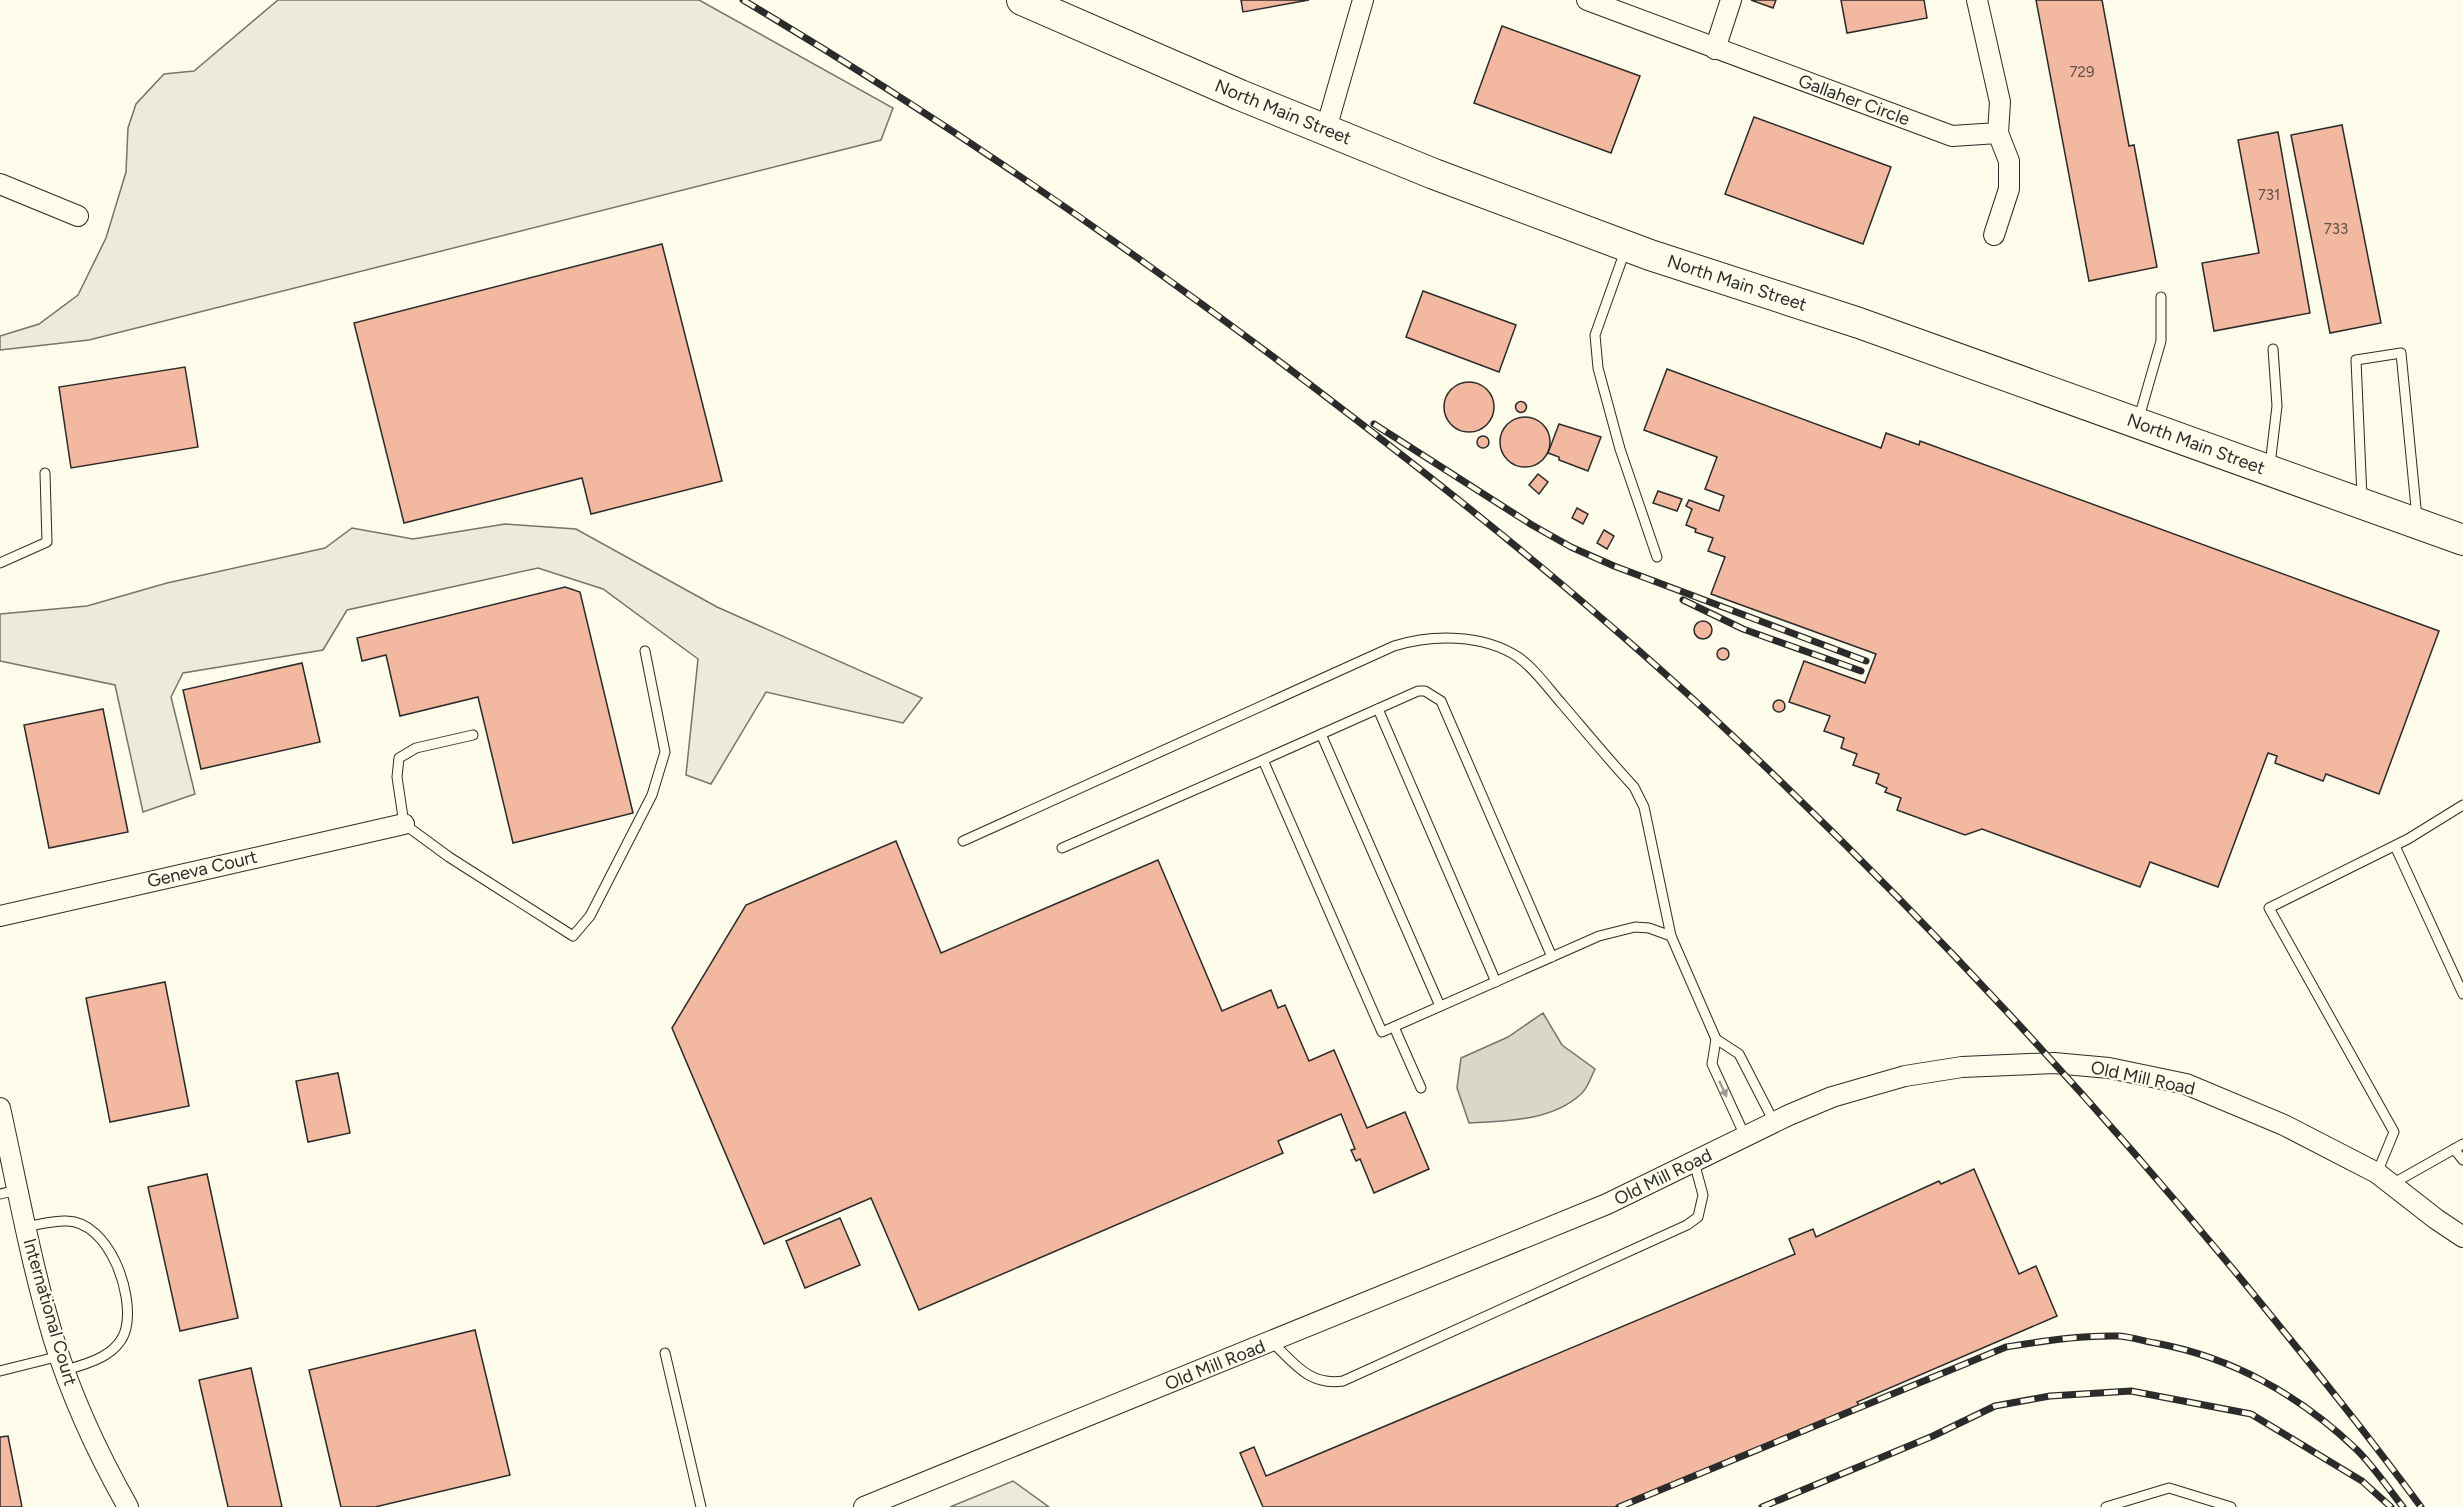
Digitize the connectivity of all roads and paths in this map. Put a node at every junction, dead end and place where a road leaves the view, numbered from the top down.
1 (1022, 0) edge
2 (1363, 0) edge
3 (1587, 0) edge
4 (1731, 0) edge
5 (1977, 0) edge
6 (1715, 49) junction
7 (1326, 129) junction
8 (1998, 133) junction
9 (0, 184) edge
10 (78, 216) dead end
11 (1994, 235) dead end
12 (1626, 246) junction
13 (2161, 297) dead end
14 (2273, 349) dead end
15 (2138, 423) junction
16 (2269, 470) junction
17 (45, 473) dead end
18 (2362, 504) junction
19 (2418, 523) junction
20 (2463, 540) edge
21 (1657, 556) dead end
22 (0, 563) edge
23 (645, 651) dead end
24 (1378, 709) junction
25 (1321, 734) junction
26 (473, 735) dead end
27 (1263, 760) junction
28 (2463, 805) edge
29 (404, 824) junction
30 (963, 841) dead end
31 (2395, 846) junction
32 (1062, 848) dead end
33 (0, 916) edge
34 (1671, 936) junction
35 (1552, 957) junction
36 (1496, 982) junction
37 (2463, 994) edge
38 (1440, 1006) junction
39 (1394, 1027) junction
40 (1716, 1039) junction
41 (1421, 1088) dead end
42 (0, 1111) edge
43 (1774, 1122) junction
44 (1745, 1136) junction
45 (2459, 1147) edge
46 (2463, 1160) edge
47 (1694, 1162) junction
48 (2384, 1179) junction
49 (9, 1192) edge
50 (26, 1226) junction
51 (2463, 1237) edge
52 (1272, 1342) junction
53 (665, 1353) dead end
54 (63, 1363) junction
55 (0, 1371) edge
56 (128, 1507) edge
57 (701, 1507) edge
58 (864, 1507) edge
59 (2106, 1507) edge
60 (2230, 1507) edge

1 - 7 main road, North Main Street
2 - 7 street
3 - 6 street, Gallaher Circle
4 - 6 street
5 - 8 street
6 - 8 street, Gallaher Circle
7 - 12 main road, North Main Street
8 - 11 street
9 - 10 street
12 - 15 main road, North Main Street
12 - 21 lane
13 - 15 lane
14 - 16 lane
15 - 16 main road, North Main Street
16 - 18 main road, North Main Street
17 - 22 lane
18 - 19 main road, North Main Street
18 - 19 lane
19 - 20 main road, North Main Street
23 - 29 lane
24 - 25 lane
24 - 35 lane
24 - 36 lane
25 - 27 lane
25 - 38 lane
26 - 29 lane
27 - 32 lane
27 - 39 lane
28 - 31 lane
29 - 33 street, Geneva Court
30 - 34 lane
31 - 37 lane
31 - 48 lane
34 - 35 lane
34 - 40 lane
35 - 36 lane
36 - 38 lane
38 - 39 lane
39 - 41 lane
40 - 43 lane
40 -> 44 lane
42 - 49 street, International Court
43 - 44 street, Old Mill Road
43 - 48 street, Old Mill Road
44 - 47 street, Old Mill Road
45 - 46 lane
45 - 48 lane
47 - 52 street, Old Mill Road
47 - 52 lane
48 - 51 street, Old Mill Road
49 - 50 street, International Court
50 - 54 street, International Court
50 - 54 lane
52 - 58 street, Old Mill Road
53 - 57 lane
54 - 55 lane
54 - 56 street, International Court
59 - 60 lane

